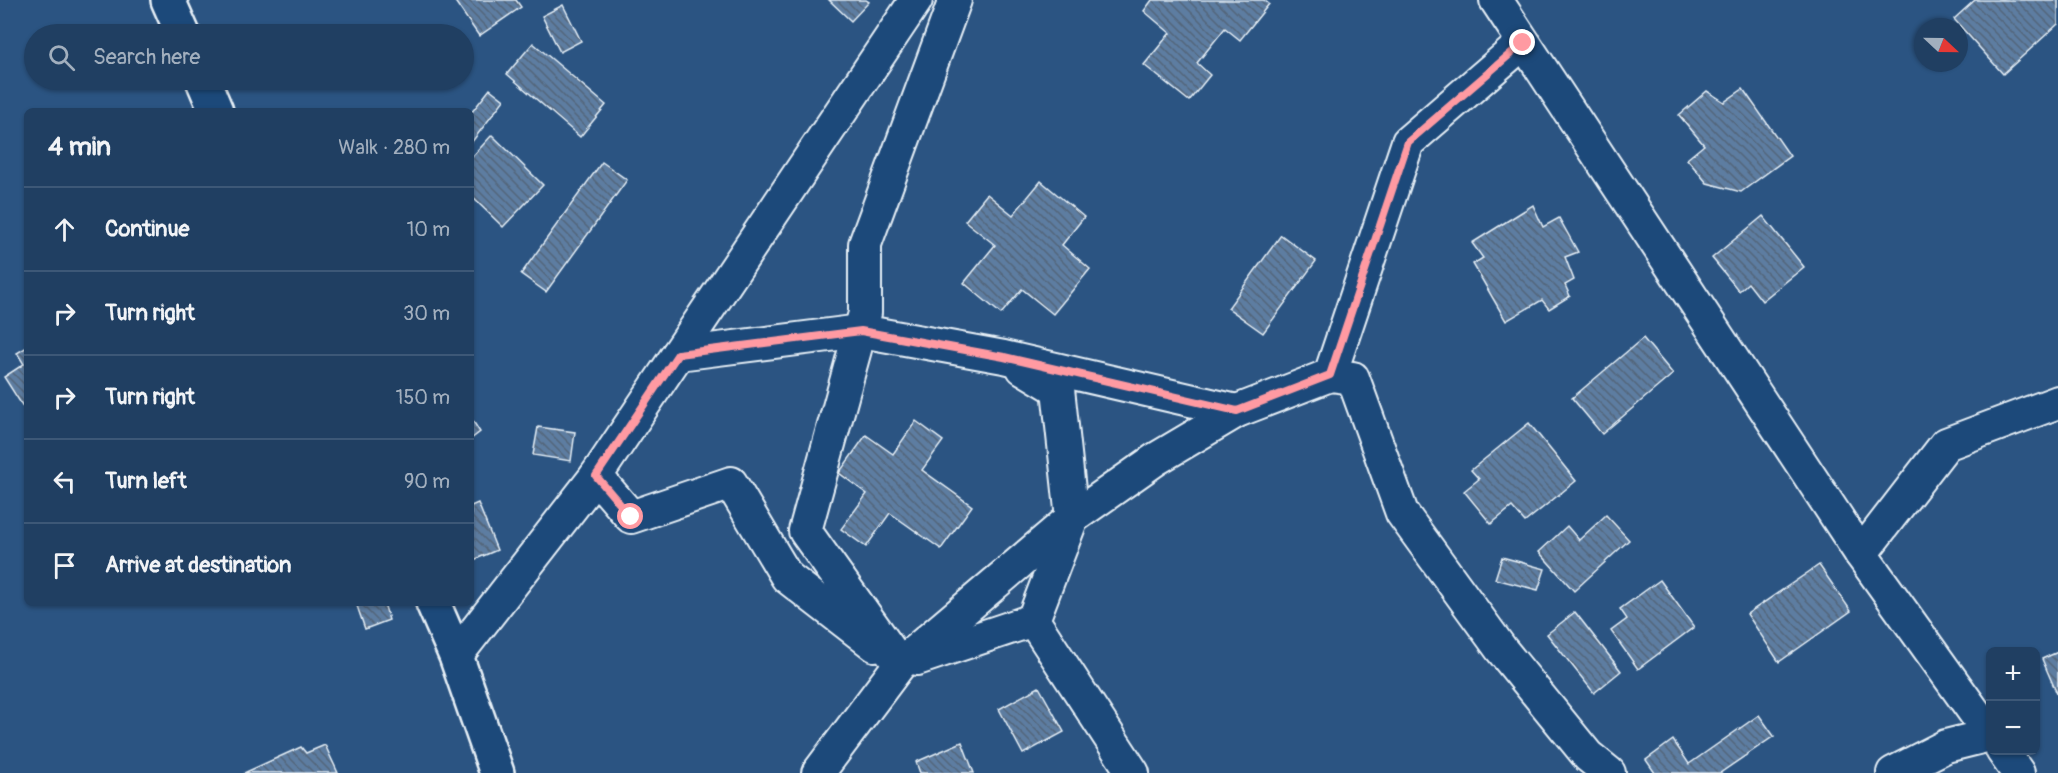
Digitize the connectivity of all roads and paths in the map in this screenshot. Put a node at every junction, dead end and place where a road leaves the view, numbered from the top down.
1 (168, 0) edge
2 (915, 0) edge
3 (956, 0) edge
4 (1496, 0) edge
5 (179, 24) edge
6 (1523, 43) junction
7 (207, 90) edge
8 (215, 108) edge
9 (861, 331) junction
10 (678, 354) junction
11 (1004, 357) junction
12 (1330, 375) junction
13 (2058, 402) edge
14 (1237, 411) junction
15 (596, 476) junction
16 (1072, 518) junction
17 (1861, 554) junction
18 (434, 606) edge
19 (1033, 620) junction
20 (456, 656) junction
21 (900, 664) junction
22 (1986, 728) edge
23 (1986, 735) edge
24 (2005, 755) edge
25 (497, 773) edge
26 (818, 773) edge
27 (1133, 773) edge
28 (1610, 773) edge
29 (1893, 773) edge
30 (2018, 773) edge

1 - 5 street
2 - 10 street
3 - 9 street
4 - 6 street
6 - 12 street
6 - 17 street
7 - 8 street
9 - 10 street
9 - 11 street
9 - 21 street
10 - 15 street
11 - 14 street
11 - 16 street
12 - 14 street
12 - 28 street
13 - 17 street
14 - 16 street
15 - 20 street
15 - 21 street
16 - 19 street
16 - 21 street
17 - 22 street
18 - 20 street
19 - 21 street
19 - 27 street
20 - 25 street
21 - 26 street
23 - 29 street
24 - 30 street

